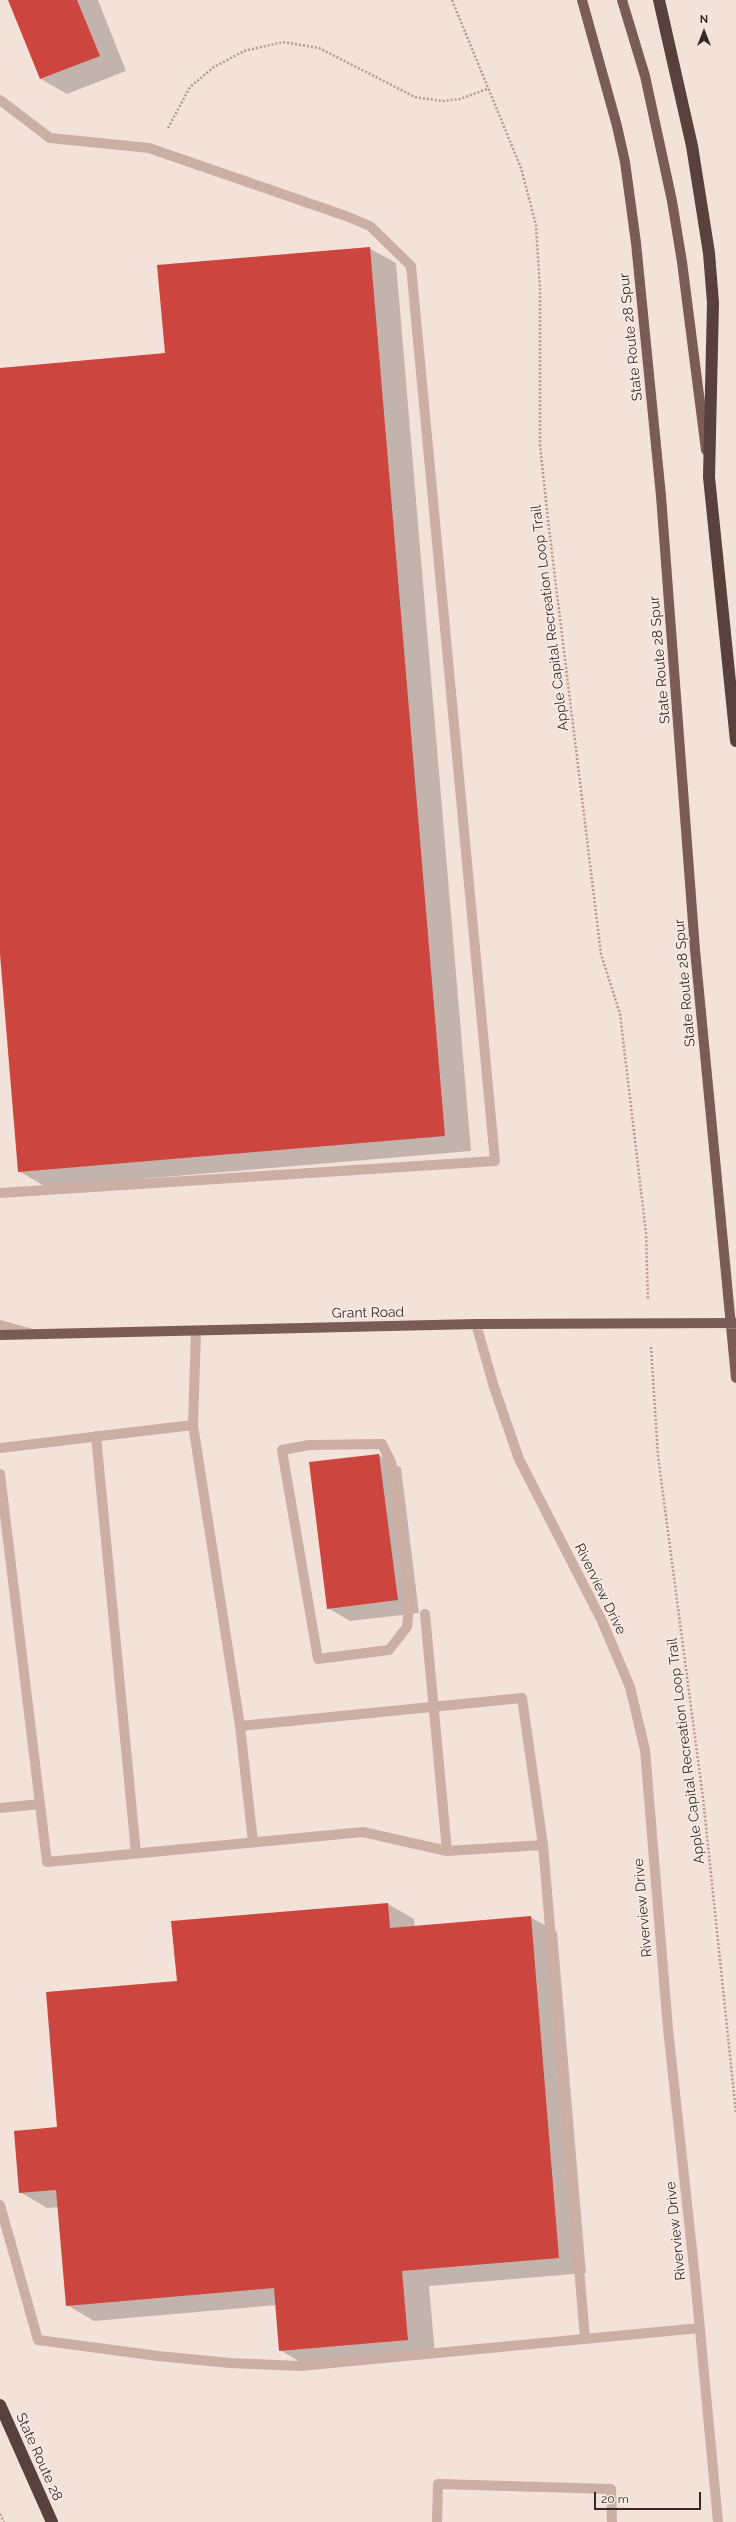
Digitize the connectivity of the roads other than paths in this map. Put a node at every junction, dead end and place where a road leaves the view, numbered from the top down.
1 (582, 0) edge
2 (622, 0) edge
3 (659, 0) edge
4 (0, 100) edge
5 (709, 477) junction
6 (736, 741) edge
7 (0, 1193) edge
8 (734, 1323) edge
9 (476, 1324) junction
10 (0, 1325) edge
11 (196, 1331) junction
12 (0, 1335) edge
13 (37, 1335) junction
14 (736, 1378) edge
15 (193, 1425) junction
16 (96, 1436) junction
17 (0, 1448) edge
18 (0, 1474) edge
19 (425, 1614) dead end
20 (318, 1660) joint
21 (434, 1707) junction
22 (240, 1726) junction
23 (40, 1804) junction
24 (0, 1808) edge
25 (253, 1842) junction
26 (543, 1846) junction
27 (447, 1851) junction
28 (136, 1853) junction
29 (0, 2205) edge
30 (700, 2328) junction
31 (585, 2338) junction
32 (0, 2405) edge
33 (52, 2522) edge
34 (437, 2522) edge
35 (612, 2522) edge
36 (718, 2522) edge

1 - 8 main road, State Route 28 Spur
2 - 5 main road
3 - 5 highway
4 - 7 street
5 - 6 highway
8 - 9 main road, Grant Road
8 - 14 main road, State Route 28 Spur
9 - 11 main road, Grant Road
9 - 30 street, Riverview Drive
10 - 13 street
11 - 13 main road, Grant Road
11 - 15 street
12 - 13 main road, Grant Road
15 - 16 street
15 - 22 street
16 - 17 street
16 - 28 street
18 - 23 street
19 - 21 street
20 - 20 street
21 - 22 street
21 - 26 street
21 - 27 street
22 - 25 street
23 - 24 street
23 - 28 street
25 - 27 street
25 - 28 street
26 - 27 street
26 - 31 street
29 - 31 street
30 - 31 street
30 - 36 street, Riverview Drive
32 - 33 highway, State Route 28
34 - 35 street

